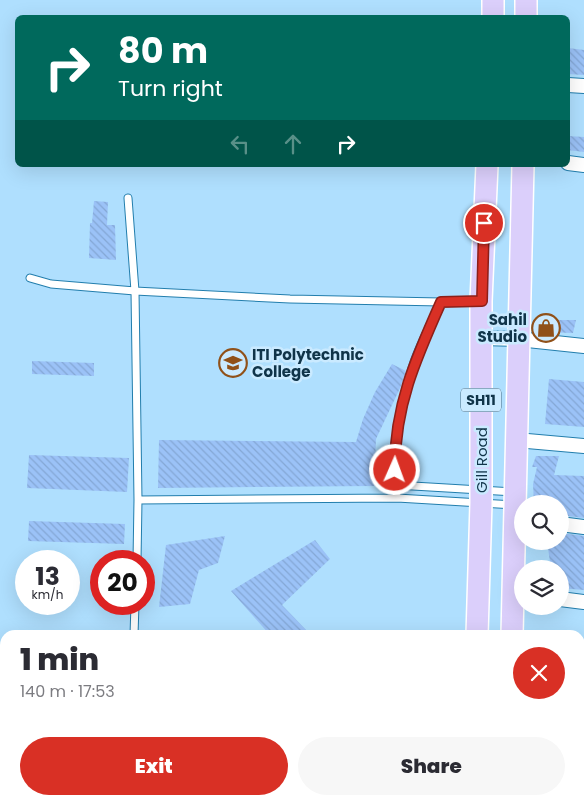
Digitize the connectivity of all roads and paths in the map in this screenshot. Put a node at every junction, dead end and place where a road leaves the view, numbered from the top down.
1 (493, 0) edge
2 (526, 0) edge
3 (492, 15) edge
4 (526, 15) edge
5 (570, 85) edge
6 (584, 86) edge
7 (570, 163) edge
8 (584, 165) edge
9 (487, 167) edge
10 (523, 167) edge
11 (128, 198) dead end
12 (30, 278) dead end
13 (135, 291) junction
14 (482, 301) junction
15 (441, 302) junction
16 (481, 338) junction
17 (518, 340) junction
18 (584, 346) edge
19 (516, 440) junction
20 (584, 446) edge
21 (396, 485) junction
22 (516, 495) edge
23 (480, 496) junction
24 (397, 498) junction
25 (138, 500) junction
26 (514, 508) edge
27 (514, 508) edge
28 (569, 525) edge
29 (584, 527) edge
30 (137, 550) edge
31 (569, 600) edge
32 (584, 602) edge
33 (135, 615) edge
34 (515, 615) edge
35 (134, 630) edge
36 (478, 630) edge
37 (513, 630) edge

1 - 3 main road
2 - 4 main road
5 - 6 street
7 - 8 street
9 - 14 main road, Gill Road / SH11
10 - 17 main road, SH11
11 - 13 lane
12 - 13 lane
13 - 15 lane
13 - 25 lane
14 - 15 lane
14 - 16 main road, Gill Road / SH11
15 - 21 lane
16 - 17 street
16 - 23 main road, Gill Road / SH11
17 - 18 street
17 - 19 main road, SH11
19 - 20 street
19 - 22 main road, SH11
21 - 23 lane
21 - 24 lane
23 - 24 lane
23 - 26 lane
23 - 27 lane
23 - 36 main road, Gill Road / SH11
24 - 25 lane
25 - 30 lane
28 - 29 street
31 - 32 street
33 - 35 lane
34 - 37 main road, SH11

